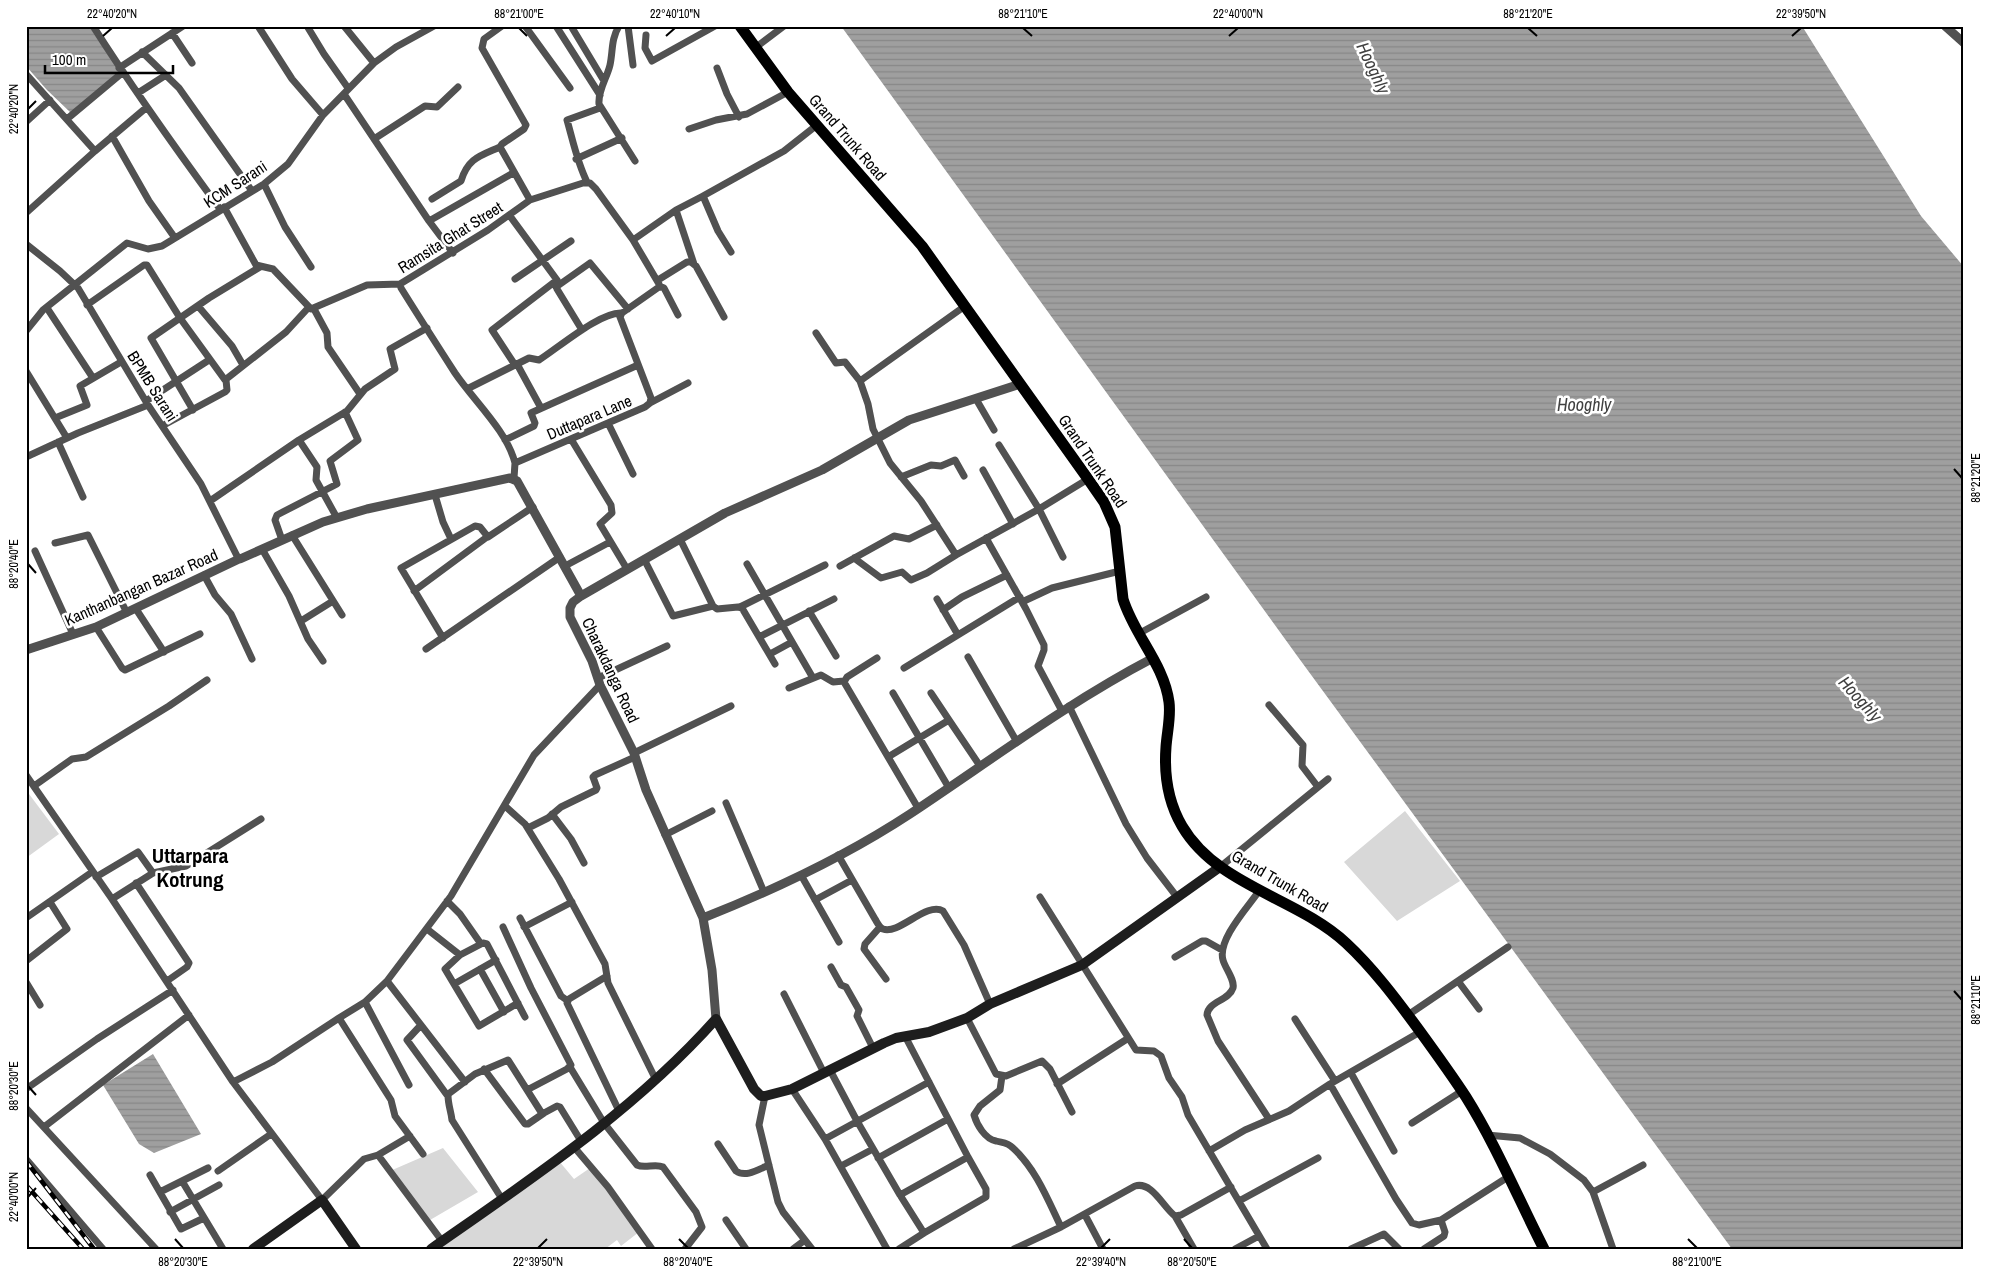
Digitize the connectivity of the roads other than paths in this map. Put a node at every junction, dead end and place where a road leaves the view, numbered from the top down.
1 (93, 26) edge
2 (183, 26) edge
3 (258, 26) edge
4 (307, 26) edge
5 (344, 26) edge
6 (434, 26) edge
7 (502, 26) edge
8 (525, 26) edge
9 (556, 26) edge
10 (570, 26) edge
11 (619, 26) edge
12 (628, 26) edge
13 (715, 26) edge
14 (740, 26) edge
15 (784, 26) edge
16 (1945, 26) edge
17 (172, 33) junction
18 (646, 35) dead end
19 (1964, 43) edge
20 (755, 48) junction
21 (142, 52) junction
22 (192, 63) dead end
23 (374, 63) junction
24 (633, 65) dead end
25 (717, 68) dead end
26 (121, 70) junction
27 (26, 74) edge
28 (166, 76) junction
29 (604, 81) junction
30 (458, 87) dead end
31 (570, 88) dead end
32 (346, 91) junction
33 (788, 92) junction
34 (138, 93) junction
35 (600, 95) junction
36 (50, 100) junction
37 (147, 107) junction
38 (600, 108) junction
39 (323, 115) junction
40 (739, 116) junction
41 (67, 119) junction
42 (26, 122) edge
43 (818, 125) junction
44 (690, 129) dead end
45 (112, 136) junction
46 (622, 138) junction
47 (374, 139) junction
48 (500, 147) junction
49 (95, 151) junction
50 (576, 159) junction
51 (635, 161) dead end
52 (514, 173) junction
53 (587, 182) junction
54 (264, 184) junction
55 (252, 191) junction
56 (703, 196) junction
57 (432, 199) dead end
58 (530, 200) junction
59 (222, 208) junction
60 (676, 210) junction
61 (26, 213) edge
62 (510, 216) junction
63 (429, 221) junction
64 (175, 238) junction
65 (633, 240) junction
66 (571, 241) dead end
67 (26, 244) edge
68 (731, 252) dead end
69 (453, 253) junction
70 (542, 260) junction
71 (694, 264) junction
72 (260, 267) junction
73 (310, 267) dead end
74 (515, 278) dead end
75 (659, 283) junction
76 (400, 284) junction
77 (557, 284) junction
78 (74, 285) junction
79 (87, 305) junction
80 (198, 306) junction
81 (964, 306) junction
82 (47, 308) junction
83 (312, 308) junction
84 (625, 311) junction
85 (678, 315) dead end
86 (724, 317) dead end
87 (180, 318) junction
88 (427, 328) junction
89 (582, 330) junction
90 (26, 332) edge
91 (816, 333) dead end
92 (209, 360) junction
93 (121, 362) junction
94 (517, 364) junction
95 (243, 365) junction
96 (638, 365) junction
97 (26, 371) edge
98 (93, 378) junction
99 (226, 380) junction
100 (860, 381) junction
101 (176, 382) junction
102 (688, 383) dead end
103 (1020, 384) junction
104 (467, 389) junction
105 (360, 394) junction
106 (976, 399) junction
107 (147, 403) junction
108 (650, 403) junction
109 (541, 408) junction
110 (192, 410) junction
111 (345, 412) junction
112 (55, 418) junction
113 (608, 424) junction
114 (162, 426) junction
115 (994, 430) dead end
116 (67, 438) junction
117 (877, 439) junction
118 (299, 440) junction
119 (505, 440) junction
120 (571, 440) junction
121 (58, 442) junction
122 (998, 445) dead end
123 (26, 457) edge
124 (515, 464) junction
125 (983, 470) dead end
126 (633, 474) dead end
127 (964, 476) dead end
128 (901, 477) junction
129 (514, 478) junction
130 (1088, 479) junction
131 (322, 492) junction
132 (435, 495) junction
133 (84, 497) dead end
134 (210, 501) junction
135 (533, 507) junction
136 (1039, 509) junction
137 (337, 518) junction
138 (1012, 524) junction
139 (937, 525) junction
140 (292, 536) junction
141 (488, 537) junction
142 (986, 538) junction
143 (451, 539) junction
144 (680, 539) junction
145 (282, 540) junction
146 (610, 542) junction
147 (55, 543) dead end
148 (262, 549) junction
149 (35, 551) dead end
150 (956, 555) junction
151 (560, 557) junction
152 (1063, 557) dead end
153 (238, 558) junction
154 (854, 558) junction
155 (644, 560) junction
156 (747, 564) dead end
157 (825, 565) dead end
158 (566, 566) junction
159 (840, 566) dead end
160 (627, 570) junction
161 (1120, 571) junction
162 (204, 575) junction
163 (1007, 575) junction
164 (414, 592) junction
165 (765, 594) junction
166 (581, 596) junction
167 (1206, 597) dead end
168 (834, 599) dead end
169 (937, 599) dead end
170 (1021, 599) junction
171 (333, 600) junction
172 (713, 606) junction
173 (740, 607) junction
174 (136, 608) junction
175 (943, 610) junction
176 (809, 611) junction
177 (127, 613) junction
178 (342, 615) dead end
179 (301, 621) junction
180 (782, 625) junction
181 (96, 627) junction
182 (73, 634) junction
183 (200, 634) dead end
184 (1138, 634) junction
185 (958, 635) junction
186 (759, 637) junction
187 (443, 638) junction
188 (792, 642) junction
189 (667, 646) dead end
190 (426, 649) dead end
191 (26, 650) edge
192 (164, 652) junction
193 (770, 654) junction
194 (836, 656) dead end
195 (968, 657) dead end
196 (877, 658) dead end
197 (1153, 658) junction
198 (252, 659) dead end
199 (323, 661) dead end
200 (775, 664) dead end
201 (904, 668) dead end
202 (813, 678) junction
203 (207, 680) dead end
204 (599, 681) junction
205 (844, 681) junction
206 (790, 688) dead end
207 (893, 693) dead end
208 (931, 693) dead end
209 (1269, 705) dead end
210 (731, 706) dead end
211 (1066, 709) junction
212 (949, 720) junction
213 (919, 739) junction
214 (1017, 742) junction
215 (635, 755) junction
216 (888, 757) junction
217 (980, 766) junction
218 (26, 775) edge
219 (1328, 779) dead end
220 (34, 786) junction
221 (1318, 787) junction
222 (949, 788) junction
223 (726, 803) dead end
224 (505, 806) junction
225 (918, 808) junction
226 (712, 811) dead end
227 (552, 814) junction
228 (261, 819) dead end
229 (528, 828) junction
230 (665, 835) junction
231 (838, 855) junction
232 (584, 863) dead end
233 (1220, 866) junction
234 (152, 873) junction
235 (94, 875) junction
236 (801, 875) junction
237 (852, 880) junction
238 (136, 883) junction
239 (1259, 891) junction
240 (764, 892) junction
241 (1040, 896) dead end
242 (1177, 897) junction
243 (112, 899) junction
244 (815, 900) junction
245 (50, 902) junction
246 (447, 902) junction
247 (572, 902) junction
248 (26, 918) edge
249 (520, 918) dead end
250 (703, 918) junction
251 (880, 926) junction
252 (503, 927) dead end
253 (524, 927) junction
254 (427, 929) junction
255 (839, 942) dead end
256 (482, 944) junction
257 (1508, 947) dead end
258 (1222, 950) junction
259 (460, 955) junction
260 (1176, 957) dead end
261 (496, 960) junction
262 (26, 961) edge
263 (1082, 965) junction
264 (831, 967) dead end
265 (480, 969) junction
266 (607, 976) junction
267 (886, 980) dead end
268 (167, 981) junction
269 (387, 981) junction
270 (1458, 981) junction
271 (26, 982) edge
272 (454, 984) junction
273 (173, 990) junction
274 (784, 994) dead end
275 (568, 1001) junction
276 (364, 1002) junction
277 (518, 1004) junction
278 (990, 1004) junction
279 (40, 1005) dead end
280 (1479, 1009) dead end
281 (504, 1012) junction
282 (189, 1015) junction
283 (1408, 1015) junction
284 (340, 1018) junction
285 (525, 1018) dead end
286 (967, 1018) junction
287 (716, 1019) junction
288 (1295, 1019) dead end
289 (421, 1025) junction
290 (1420, 1032) junction
291 (905, 1036) junction
292 (1128, 1039) junction
293 (873, 1048) junction
294 (570, 1066) junction
295 (484, 1070) junction
296 (827, 1071) junction
297 (1351, 1073) junction
298 (1002, 1076) junction
299 (656, 1080) junction
300 (233, 1082) junction
301 (465, 1082) junction
302 (929, 1082) junction
303 (1333, 1082) junction
304 (28, 1084) edge
305 (1058, 1084) junction
306 (409, 1086) dead end
307 (792, 1089) junction
308 (527, 1090) junction
309 (1462, 1091) junction
310 (448, 1095) junction
311 (765, 1096) junction
312 (26, 1108) edge
313 (619, 1111) junction
314 (1072, 1112) dead end
315 (544, 1114) junction
316 (948, 1119) junction
317 (1269, 1120) junction
318 (857, 1121) junction
319 (604, 1123) junction
320 (1412, 1123) dead end
321 (44, 1128) junction
322 (271, 1134) junction
323 (1487, 1135) junction
324 (410, 1136) junction
325 (825, 1139) junction
326 (577, 1144) junction
327 (718, 1144) dead end
328 (873, 1148) junction
329 (1209, 1151) junction
330 (1394, 1151) dead end
331 (422, 1154) dead end
332 (378, 1155) junction
333 (968, 1156) junction
334 (878, 1158) junction
335 (1318, 1158) dead end
336 (26, 1159) edge
337 (769, 1165) junction
338 (1643, 1165) dead end
339 (841, 1166) junction
340 (208, 1168) dead end
341 (218, 1171) dead end
342 (150, 1175) dead end
343 (1508, 1177) junction
344 (182, 1181) junction
345 (219, 1185) dead end
346 (1231, 1187) junction
347 (160, 1192) junction
348 (1592, 1192) junction
349 (900, 1195) junction
350 (502, 1199) junction
351 (193, 1200) junction
352 (322, 1200) junction
353 (1238, 1201) junction
354 (170, 1212) junction
355 (1085, 1215) junction
356 (1175, 1216) junction
357 (204, 1218) junction
358 (726, 1220) dead end
359 (1441, 1220) junction
360 (1062, 1228) junction
361 (924, 1233) junction
362 (1260, 1236) junction
363 (805, 1240) junction
364 (442, 1241) junction
365 (352, 1247) edge
366 (258, 1248) edge
367 (103, 1249) edge
368 (156, 1249) edge
369 (223, 1249) edge
370 (431, 1249) edge
371 (652, 1249) edge
372 (685, 1249) edge
373 (746, 1249) edge
374 (793, 1249) edge
375 (812, 1249) edge
376 (887, 1249) edge
377 (899, 1249) edge
378 (1014, 1249) edge
379 (1102, 1249) edge
380 (1194, 1249) edge
381 (1235, 1249) edge
382 (1266, 1249) edge
383 (1351, 1249) edge
384 (1399, 1249) edge
385 (1424, 1249) edge
386 (1544, 1249) edge
387 (1613, 1249) edge

1 - 26 street
2 - 17 street
3 - 39 street
4 - 32 street
5 - 23 street
6 - 23 street, KCM Sarani
7 - 48 street
8 - 31 street
9 - 35 street
10 - 29 street
11 - 29 street
12 - 24 street
13 - 18 street
14 - 20 main road, Grand Trunk Road
15 - 20 street
16 - 19 street
17 - 21 street
17 - 22 street
20 - 33 main road, Grand Trunk Road
21 - 26 street
21 - 28 street
23 - 32 street, KCM Sarani
25 - 40 street
26 - 34 street
26 - 41 street
27 - 36 street
28 - 34 street
28 - 55 street
29 - 35 street
30 - 47 street
32 - 39 street, KCM Sarani
32 - 47 street
33 - 40 street
33 - 43 main road, Grand Trunk Road
34 - 37 street
35 - 38 street
36 - 41 street
36 - 42 street
37 - 45 street
37 - 59 street
38 - 46 street
38 - 50 street
39 - 54 street, KCM Sarani
40 - 44 street
41 - 49 street
43 - 56 street
43 - 81 main road, Grand Trunk Road
45 - 49 street
45 - 64 street
46 - 50 street
46 - 51 street
47 - 63 street
48 - 52 street
48 - 57 street
49 - 61 street
50 - 53 street
52 - 58 street
52 - 63 street
53 - 58 street, Ramsita Ghat Street
53 - 65 street
54 - 55 street, KCM Sarani
54 - 73 street
55 - 59 street, KCM Sarani
56 - 60 street
56 - 68 street
58 - 62 street, Ramsita Ghat Street
59 - 64 street, KCM Sarani
59 - 72 street
60 - 65 street
60 - 71 street
62 - 69 street, Ramsita Ghat Street
62 - 70 street
63 - 69 street
64 - 78 street, KCM Sarani
65 - 75 street
66 - 70 street
67 - 78 street, BPMB Sarani
69 - 76 street, Ramsita Ghat Street
70 - 74 street
70 - 77 street
71 - 75 street
71 - 86 street
72 - 80 street
72 - 83 street
75 - 84 street
75 - 85 street
76 - 83 street
76 - 88 street, Ramsita Ghat Street
77 - 84 street
77 - 89 street
77 - 94 street
78 - 79 street, BPMB Sarani
78 - 82 street, KCM Sarani
79 - 87 street
79 - 93 street, BPMB Sarani
80 - 87 street
80 - 95 street
81 - 100 street
81 - 103 main road, Grand Trunk Road
82 - 90 street, KCM Sarani
82 - 98 street
83 - 95 street
83 - 105 street
84 - 89 street
84 - 96 street, Duttapara Lane
87 - 92 street
87 - 101 street
88 - 104 street, Ramsita Ghat Street
88 - 105 street
89 - 94 street
91 - 100 street
92 - 99 street
92 - 101 street
93 - 98 street
93 - 107 street, BPMB Sarani
94 - 104 street
94 - 109 street
95 - 99 street
96 - 108 street, Duttapara Lane
96 - 109 street
97 - 112 street
98 - 112 street
99 - 110 street
100 - 117 street
101 - 107 street
101 - 110 street
102 - 108 street
103 - 106 street
103 - 130 main road, Grand Trunk Road
104 - 119 street, Ramsita Ghat Street
105 - 111 street
106 - 115 street
106 - 117 street
107 - 114 street, BPMB Sarani
107 - 116 street
108 - 113 street, Duttapara Lane
109 - 119 street
110 - 114 street
111 - 118 street
111 - 131 street
112 - 116 street
113 - 120 street, Duttapara Lane
113 - 126 street
114 - 134 street, BPMB Sarani
116 - 121 street
117 - 128 street
117 - 144 street
118 - 131 street
118 - 134 street
119 - 124 street, Ramsita Ghat Street
120 - 124 street, Duttapara Lane
120 - 146 street
121 - 123 street
121 - 133 street
122 - 136 street
124 - 129 street
125 - 138 street
127 - 128 street
128 - 139 street
129 - 132 street
129 - 135 street, Charakdanga Road
130 - 136 street
130 - 161 main road, Grand Trunk Road
131 - 137 street
131 - 145 street
132 - 137 street
132 - 143 street
134 - 153 street, BPMB Sarani
135 - 141 street
135 - 151 street, Charakdanga Road
136 - 138 street
136 - 152 street
137 - 140 street
138 - 142 street
139 - 150 street
139 - 154 street
140 - 145 street
140 - 171 street
141 - 143 street
141 - 164 street
142 - 150 street
142 - 163 street
143 - 164 street
144 - 155 street
144 - 172 street
145 - 148 street
146 - 158 street
146 - 160 street
147 - 177 street
148 - 153 street
148 - 179 street
149 - 182 street
150 - 154 street
151 - 158 street, Charakdanga Road
151 - 187 street
153 - 162 street, Kanthanbangan Bazar Road
154 - 159 street
155 - 160 street
155 - 172 street
156 - 165 street
157 - 165 street
158 - 166 street, Charakdanga Road
160 - 166 street
161 - 170 street
161 - 184 main road, Grand Trunk Road
162 - 174 street, Kanthanbangan Bazar Road
162 - 198 street
163 - 170 street
163 - 175 street
164 - 187 street
165 - 173 street
165 - 180 street
166 - 204 street, Charakdanga Road
167 - 184 street
168 - 176 street
169 - 175 street
170 - 185 street
170 - 211 street
171 - 178 street
171 - 179 street
172 - 173 street
173 - 186 street
174 - 177 street, Kanthanbangan Bazar Road
174 - 192 street
175 - 185 street
176 - 180 street
176 - 194 street
177 - 181 street, Kanthanbangan Bazar Road
179 - 199 street
180 - 186 street
180 - 188 street
181 - 182 street, Kanthanbangan Bazar Road
181 - 192 street
182 - 191 street, Kanthanbangan Bazar Road
183 - 192 street
184 - 197 main road, Grand Trunk Road
185 - 201 street
186 - 193 street
187 - 190 street
188 - 193 street
188 - 202 street
189 - 204 street
193 - 200 street
195 - 214 street
196 - 205 street
197 - 211 street
197 - 233 main road, Grand Trunk Road
202 - 205 street
202 - 206 street
203 - 220 street
204 - 215 street, Charakdanga Road
204 - 224 street
205 - 216 street
207 - 213 street
208 - 212 street
209 - 221 street
210 - 215 street
211 - 214 street
211 - 242 street
212 - 213 street
212 - 217 street
213 - 216 street
213 - 222 street
214 - 217 street
215 - 227 street
215 - 230 street, Charakdanga Road
216 - 225 street
217 - 222 street
218 - 220 street
219 - 221 street
220 - 235 street
221 - 233 street
222 - 225 street
223 - 240 street
224 - 229 street
224 - 246 street
225 - 231 street
226 - 230 street
227 - 229 street
227 - 232 street
228 - 234 street
229 - 247 street
230 - 250 street, Charakdanga Road
231 - 236 street
231 - 237 street
233 - 239 main road, Grand Trunk Road
233 - 242 main road
234 - 235 street
234 - 238 street
235 - 243 street
235 - 245 street
236 - 240 street
236 - 244 street
237 - 244 street
237 - 251 street
238 - 243 street
238 - 268 street
239 - 258 street
239 - 283 main road, Grand Trunk Road
240 - 250 street
241 - 263 street
242 - 263 main road
243 - 268 street
244 - 255 street
245 - 248 street
245 - 262 street
246 - 254 street
246 - 256 street
247 - 253 street
247 - 266 street
249 - 253 street
250 - 287 street, Charakdanga Road
251 - 267 street
251 - 278 street
252 - 294 street
253 - 275 street
254 - 259 street
254 - 269 street
256 - 259 street
256 - 261 street
257 - 270 street
258 - 260 street
258 - 317 street
259 - 272 street
261 - 265 street
261 - 277 street
263 - 278 main road
263 - 292 street
264 - 293 street
265 - 272 street
265 - 281 street
266 - 275 street
266 - 299 street
268 - 273 street
269 - 276 street
269 - 289 street
270 - 280 street
270 - 283 street
271 - 279 street
272 - 281 street
273 - 282 street
273 - 304 street
274 - 296 street
275 - 313 street
276 - 284 street
276 - 306 street
277 - 281 street
277 - 285 street
278 - 286 main road
282 - 300 street
282 - 321 street
283 - 290 main road, Grand Trunk Road
284 - 300 street
284 - 324 street
286 - 291 main road
286 - 298 street
287 - 299 main road
287 - 311 main road
288 - 303 street
289 - 301 street
289 - 310 street
290 - 297 street
290 - 309 main road, Grand Trunk Road
291 - 293 main road
291 - 302 street
292 - 305 street
292 - 329 street
293 - 296 main road
294 - 308 street
294 - 319 street
295 - 301 street
295 - 308 street
295 - 315 street
296 - 307 main road
296 - 318 street
297 - 303 street
297 - 330 street
298 - 305 street
298 - 360 street
299 - 313 main road
300 - 322 street
301 - 310 street
302 - 316 street
302 - 318 street
303 - 317 street
303 - 359 street
305 - 314 street
307 - 311 main road
307 - 325 street
308 - 315 street
309 - 320 street
309 - 323 main road, Grand Trunk Road
310 - 350 street
311 - 337 street
312 - 321 street
313 - 319 main road
315 - 326 street
316 - 333 street
316 - 334 street
317 - 329 street
318 - 325 street
318 - 328 street
319 - 326 main road
319 - 372 street
321 - 368 street
322 - 341 street
322 - 352 street
323 - 343 main road, Grand Trunk Road
323 - 348 street
324 - 331 street
324 - 332 street
325 - 339 street
326 - 350 main road
326 - 371 street
327 - 337 street
328 - 334 street
328 - 339 street
329 - 346 street
332 - 352 street
332 - 364 street
333 - 349 street
333 - 361 street
334 - 349 street
335 - 353 street
336 - 367 street
337 - 363 street
338 - 348 street
339 - 376 street
340 - 344 street
342 - 347 street
343 - 359 street
343 - 386 main road, Grand Trunk Road
344 - 347 street
344 - 351 street
345 - 351 street
346 - 353 street
346 - 356 street
347 - 354 street
348 - 387 street
349 - 361 street
350 - 364 main road
351 - 354 street
351 - 357 street
352 - 365 main road
352 - 366 main road
353 - 362 street
354 - 357 street
355 - 356 street
355 - 360 street
355 - 379 street
356 - 380 street
357 - 369 street
358 - 373 street
359 - 385 street
360 - 378 street
361 - 377 street
362 - 381 street
362 - 382 street
363 - 374 street
363 - 375 street
364 - 370 main road
383 - 384 street

